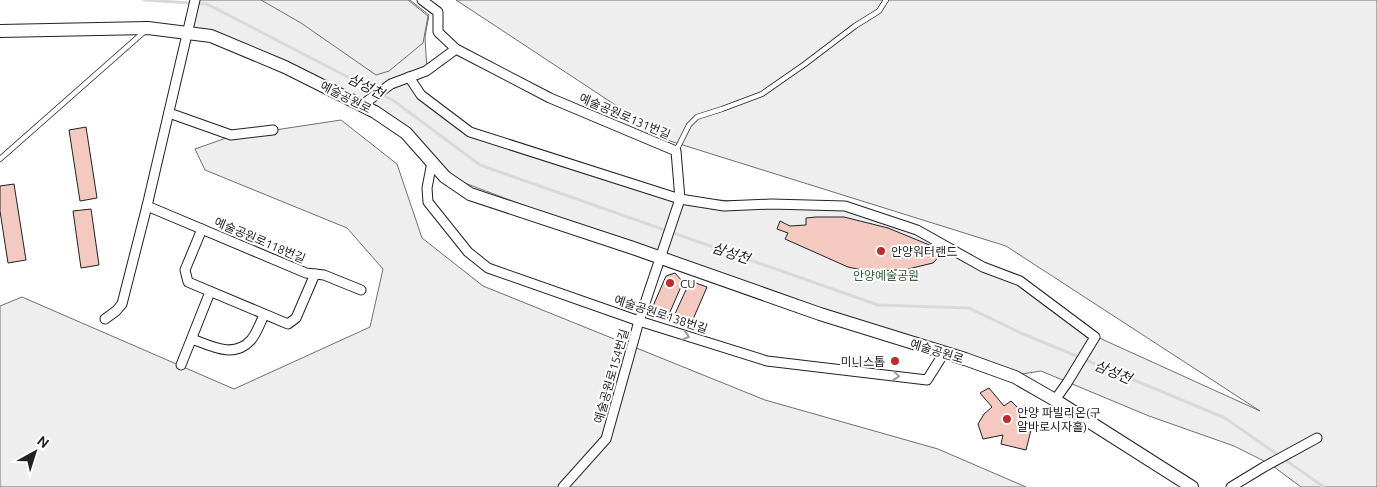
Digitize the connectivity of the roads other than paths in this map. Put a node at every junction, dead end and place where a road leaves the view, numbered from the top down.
1 (194, 0) edge
2 (422, 0) edge
3 (886, 0) edge
4 (148, 28) junction
5 (189, 28) junction
6 (0, 31) edge
7 (456, 49) junction
8 (408, 77) junction
9 (366, 102) junction
10 (169, 113) junction
11 (273, 130) dead end
12 (676, 152) junction
13 (0, 159) edge
14 (432, 162) junction
15 (680, 199) junction
16 (147, 206) junction
17 (202, 229) junction
18 (662, 252) junction
19 (315, 274) junction
20 (361, 290) dead end
21 (210, 292) junction
22 (264, 315) junction
23 (105, 319) dead end
24 (639, 320) junction
25 (192, 339) junction
26 (944, 353) junction
27 (181, 365) dead end
28 (1055, 400) junction
29 (1314, 440) dead end
30 (563, 487) edge
31 (1192, 487) edge
32 (1231, 487) edge

1 - 5 street
2 - 7 street, 예술공원로131번길
3 - 12 lane, 예술공원로131번길
4 - 5 street, 예술공원로
4 - 6 street, 예술공원로
4 - 13 lane
5 - 9 street, 예술공원로
5 - 10 street
7 - 8 street
7 - 12 street, 예술공원로131번길
8 - 9 street
8 - 15 street
9 - 14 street, 예술공원로
10 - 11 street
10 - 16 street
12 - 15 street
14 - 18 street, 예술공원로
14 - 24 street, 예술공원로138번길
15 - 18 street, 예술공원로154번길
15 - 28 street
16 - 17 street, 예술공원로118번길
16 - 23 street
17 - 19 street, 예술공원로118번길
17 - 21 street, 예술공원로118번길
18 - 24 street, 예술공원로154번길
18 - 26 street, 예술공원로
19 - 20 street
19 - 22 street, 예술공원로118번길
21 - 22 street, 예술공원로118번길
21 - 25 street
22 - 25 street
24 -> 26 street, 예술공원로138번길
24 - 30 street, 예술공원로154번길
25 - 27 street
26 - 28 street, 예술공원로
28 - 31 street, 예술공원로
29 - 32 street

